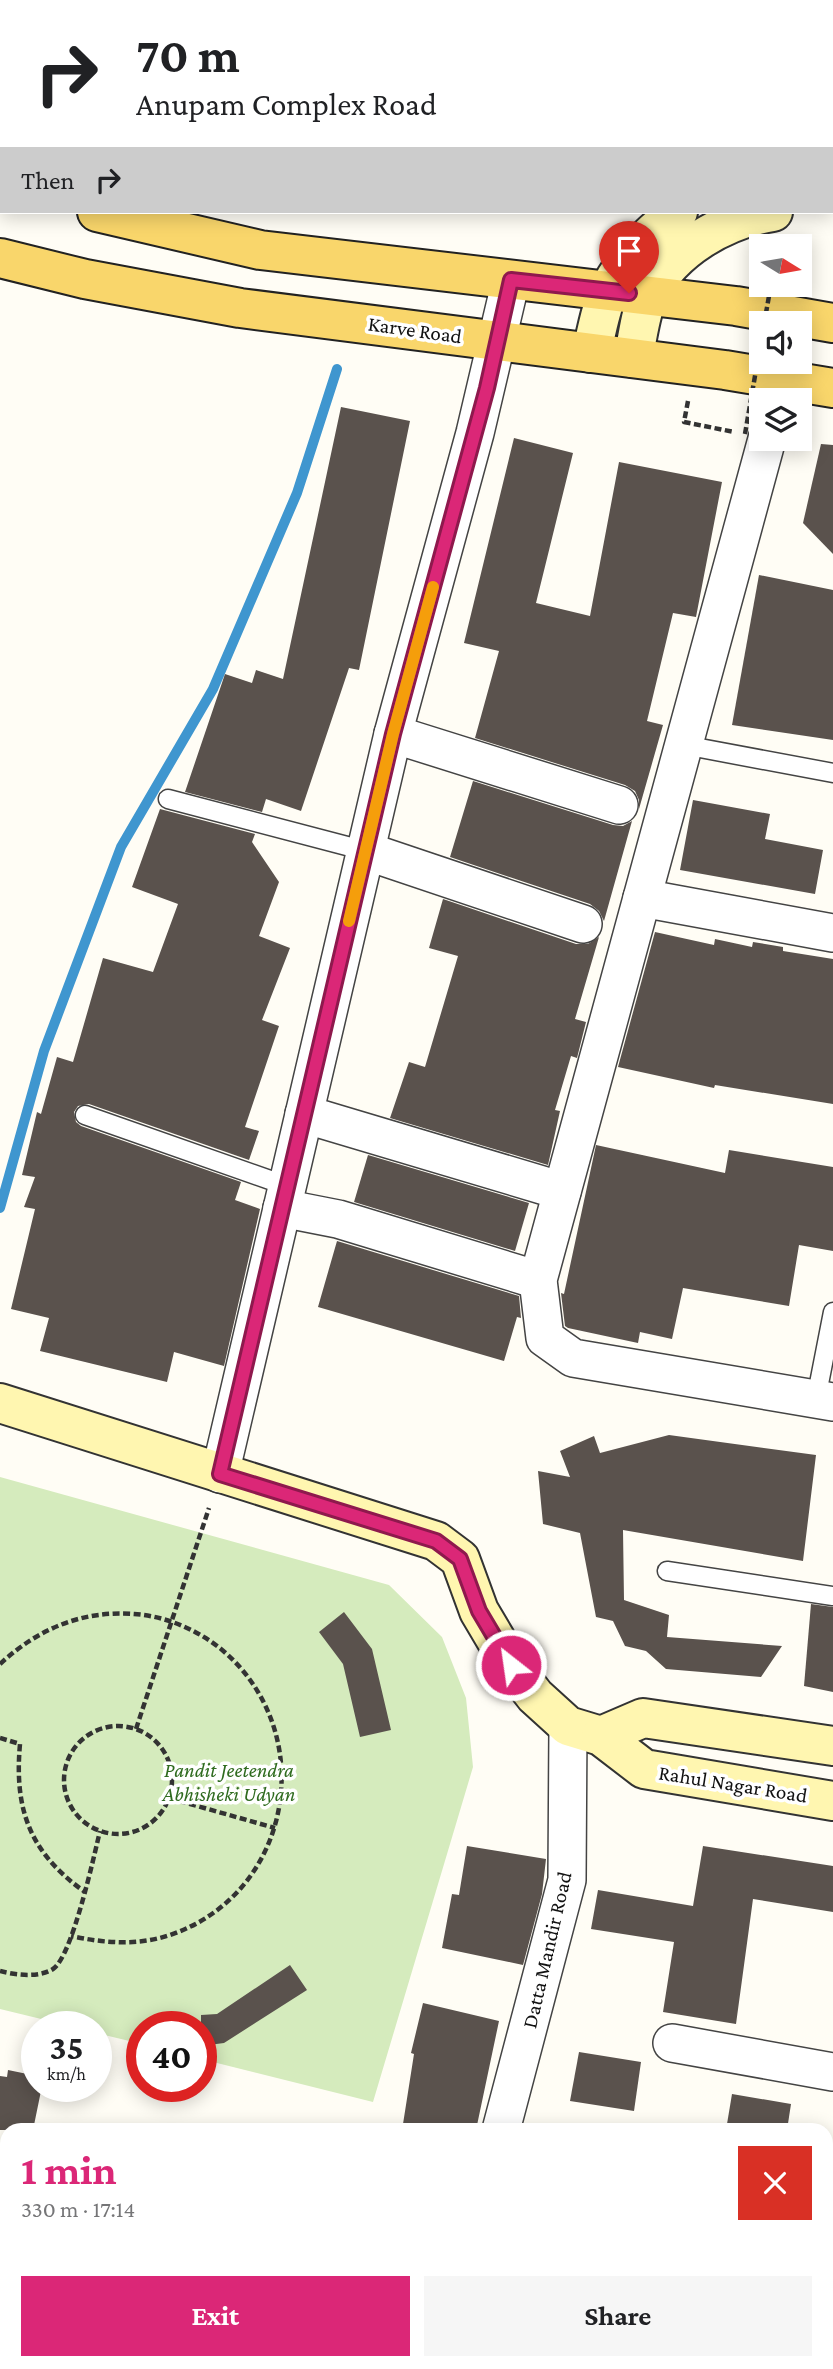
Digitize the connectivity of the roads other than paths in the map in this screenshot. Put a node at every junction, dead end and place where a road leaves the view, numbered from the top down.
1 (106, 214) edge
2 (675, 214) edge
3 (760, 214) edge
4 (0, 258) edge
5 (511, 280) junction
6 (609, 290) junction
7 (648, 295) junction
8 (833, 323) edge
9 (499, 342) junction
10 (591, 353) junction
11 (633, 358) junction
12 (768, 388) edge
13 (833, 388) edge
14 (812, 389) edge
15 (753, 451) edge
16 (393, 734) junction
17 (684, 745) junction
18 (833, 773) edge
19 (168, 799) dead end
20 (619, 804) dead end
21 (366, 851) junction
22 (642, 898) junction
23 (583, 924) dead end
24 (833, 933) edge
25 (304, 1114) junction
26 (85, 1115) dead end
27 (562, 1191) junction
28 (285, 1197) junction
29 (538, 1280) junction
30 (833, 1312) edge
31 (825, 1401) edge
32 (0, 1403) edge
33 (220, 1474) junction
34 (667, 1572) dead end
35 (833, 1596) edge
36 (584, 1731) junction
37 (833, 1746) edge
38 (833, 1801) edge
39 (671, 2043) dead end
40 (833, 2072) edge
41 (503, 2123) edge

1 - 5 main road
2 - 6 street
3 - 7 street
4 - 9 main road, Karve Road
5 - 6 main road
5 - 9 street
6 - 7 main road
6 - 10 street
7 - 8 main road
7 - 11 street
9 - 10 main road, Karve Road
9 - 16 street
10 - 11 main road, Karve Road
11 - 12 main road, Karve Road
13 - 14 main road, Karve Road
15 - 17 street
16 - 20 street
16 - 21 street
17 - 18 lane
17 - 22 street
19 - 21 lane
21 - 23 street
21 - 25 street
22 - 24 street
22 - 27 street
25 - 27 street
25 - 28 street
26 - 28 lane
27 - 29 street
28 - 29 street
28 - 33 street
29 - 31 street
30 - 31 lane
32 - 33 street, Rahul Nagar Road
33 - 36 street, Rahul Nagar Road
34 - 35 lane
36 - 37 street
36 - 38 street, Rahul Nagar Road
36 - 41 street, Datta Mandir Road
39 - 40 street

